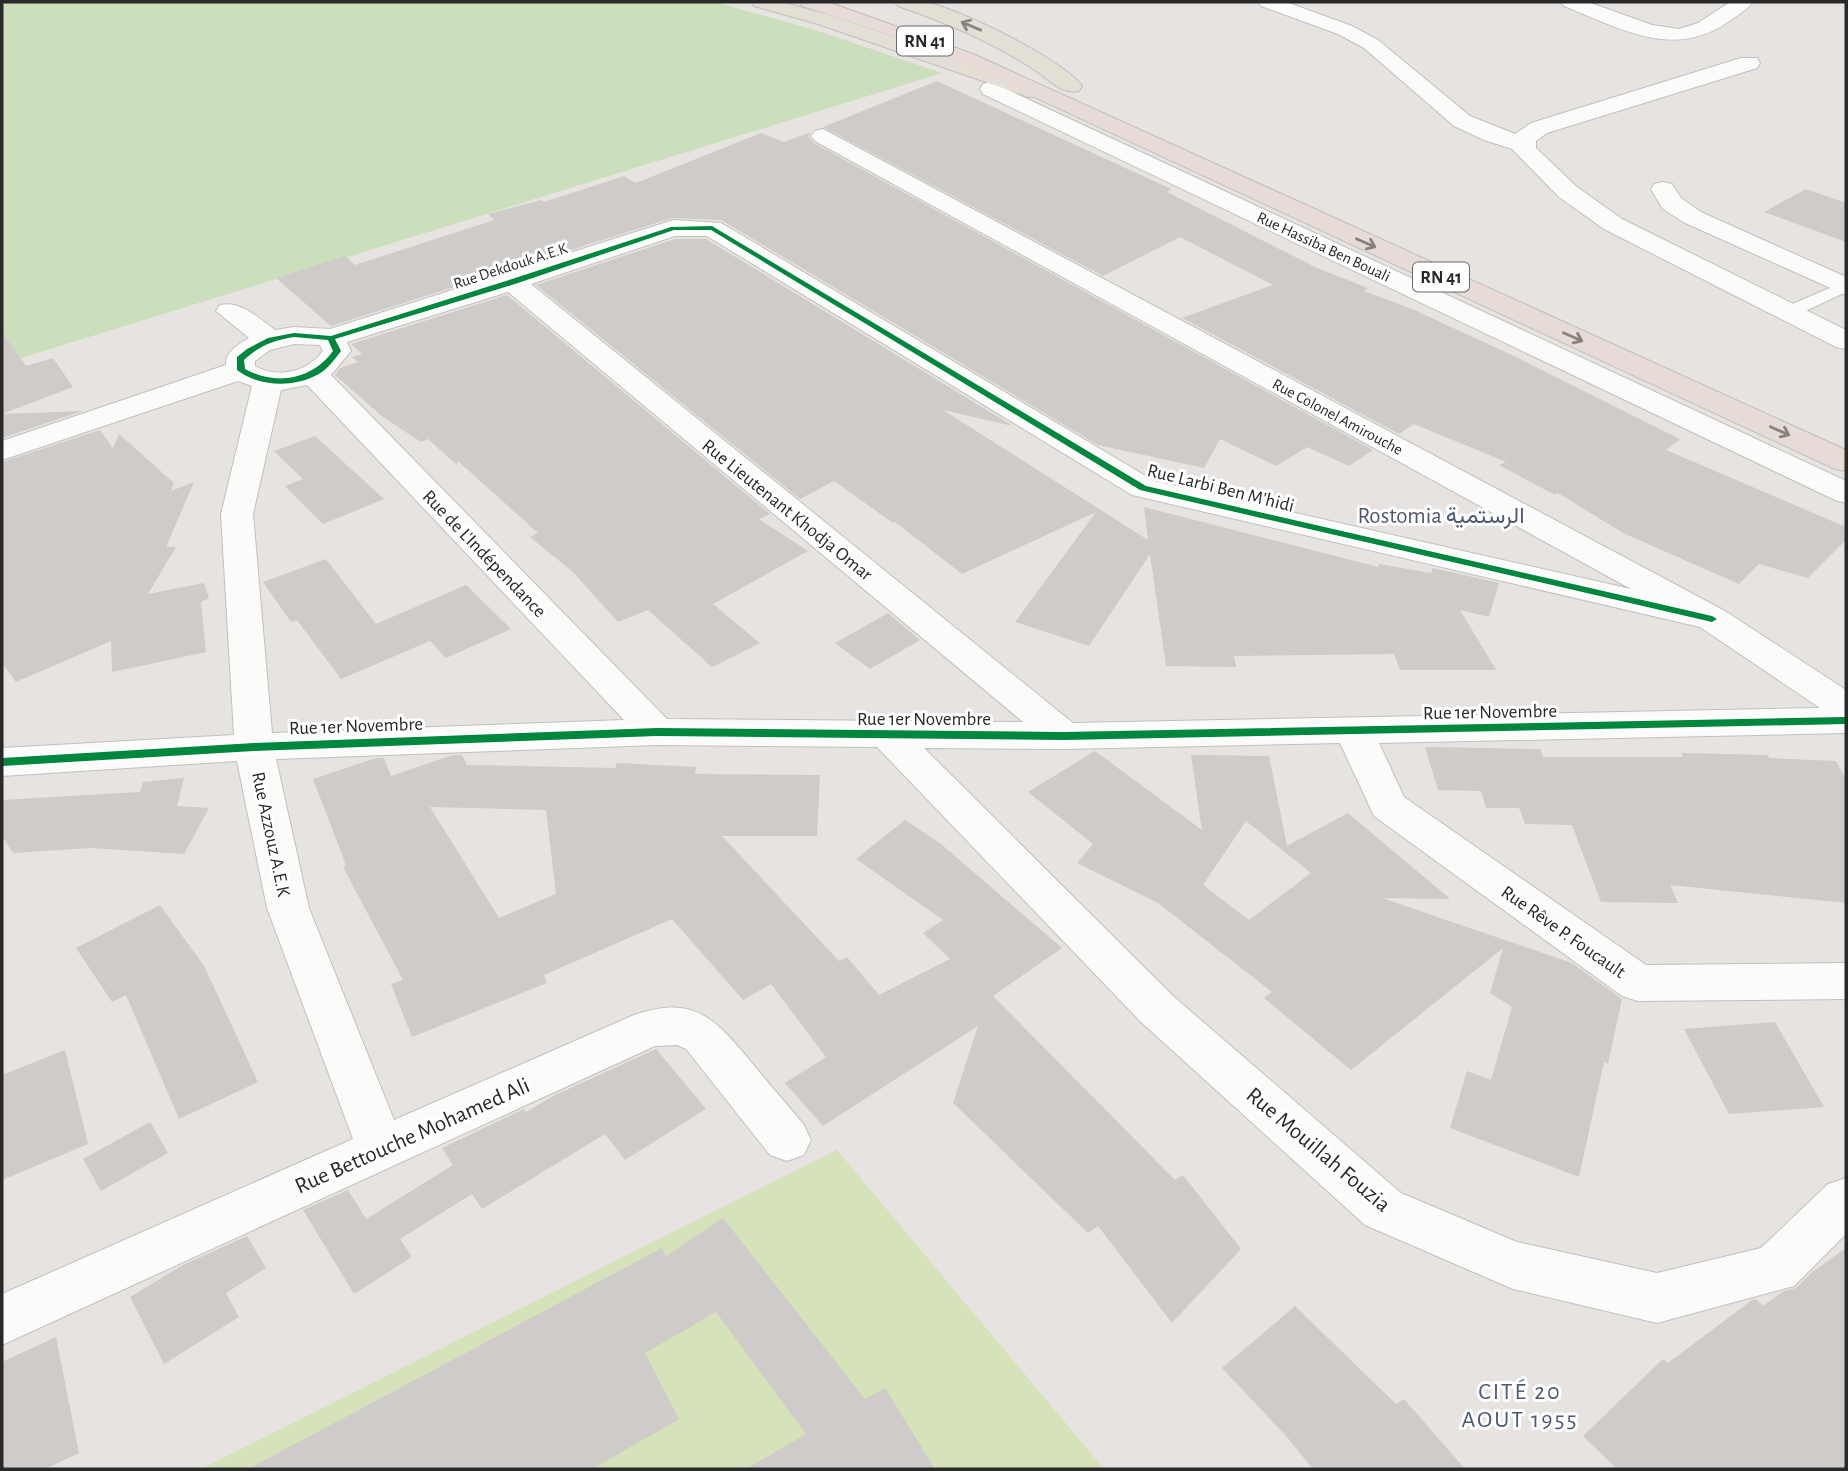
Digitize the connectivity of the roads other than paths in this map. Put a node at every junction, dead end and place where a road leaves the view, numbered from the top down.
1 (761, 2) edge
2 (809, 2) edge
3 (855, 2) edge
4 (905, 2) edge
5 (1311, 2) edge
6 (1571, 2) edge
7 (1743, 2) edge
8 (1277, 5) edge
9 (1749, 63) dead end
10 (1071, 86) junction
11 (991, 89) dead end
12 (1037, 92) junction
13 (823, 136) dead end
14 (1522, 144) junction
15 (1663, 190) dead end
16 (699, 226) joint
17 (512, 282) junction
18 (1846, 286) edge
19 (230, 311) dead end
20 (1789, 312) junction
21 (331, 338) junction
22 (269, 339) junction
23 (1846, 341) edge
24 (313, 374) junction
25 (255, 376) junction
26 (1834, 429) dead end
27 (2, 451) edge
28 (1846, 461) edge
29 (1846, 493) edge
30 (1712, 619) junction
31 (1846, 707) edge
32 (1846, 720) edge
33 (1354, 731) junction
34 (657, 732) junction
35 (889, 736) junction
36 (1064, 736) junction
37 (254, 747) junction
38 (2, 762) edge
39 (1846, 981) edge
40 (787, 1140) dead end
41 (381, 1148) junction
42 (1846, 1200) edge
43 (2, 1320) edge

1 - 12 main road
2 - 12 highway, RN 41
3 - 10 highway, RN 41
10 -> 4 main road
5 - 8 street
6 - 7 street
8 - 14 street
9 - 14 street
10 - 26 highway, RN 41
11 - 29 street, Rue Hassiba Ben Bouali
12 -> 28 highway, RN 41
13 - 30 street, Rue Colonel Amirouche
14 - 20 street
15 - 18 street
16 - 17 street, Rue Dekdouk A.E.K
16 - 30 street, Rue Larbi Ben M'hidi
17 - 21 street, Rue Dekdouk A.E.K
17 - 36 street, Rue Lieutenant Khodja Omar
18 - 20 lane
19 - 22 street
20 - 23 street
21 - 22 street
21 - 24 street
22 - 25 street
24 - 25 street
24 - 34 street, Rue de L'Indépendance
25 - 27 street
25 - 37 street, Rue Azzouz A.E.K
30 - 31 street, Rue Colonel Amirouche
32 - 33 street, Rue 1er Novembre
33 - 36 street, Rue 1er Novembre
33 - 39 street, Rue Rêve P. Foucault
34 - 35 street, Rue 1er Novembre
34 - 37 street, Rue 1er Novembre
35 - 36 street, Rue 1er Novembre
35 - 42 street, Rue Mouillah Fouzia
37 - 38 street, Rue 1er Novembre
37 - 41 street, Rue Azzouz A.E.K
40 - 41 street, Rue Bettouche Mohamed Ali
41 - 43 street, Rue Bettouche Mohamed Ali

